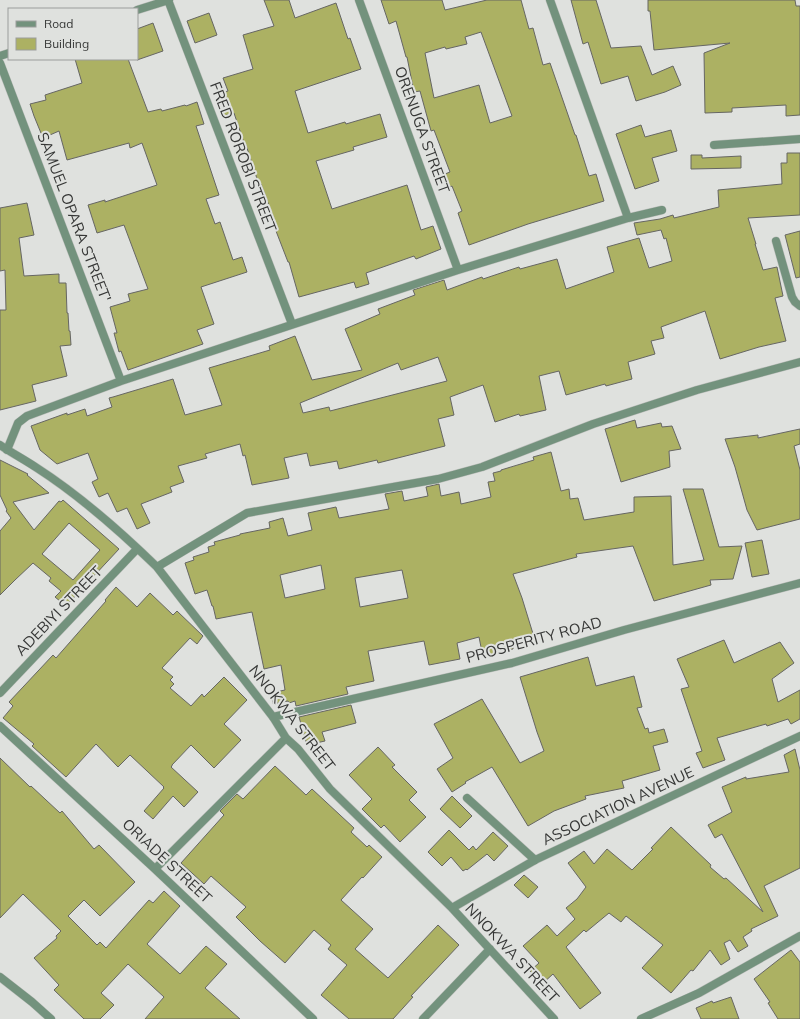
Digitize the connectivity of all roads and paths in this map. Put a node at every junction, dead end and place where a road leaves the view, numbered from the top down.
1 (168, 0) edge
2 (359, 0) edge
3 (550, 0) edge
4 (138, 10) edge
5 (0, 63) edge
6 (800, 140) edge
7 (714, 146) dead end
8 (662, 210) dead end
9 (628, 218) junction
10 (776, 242) dead end
11 (458, 270) junction
12 (800, 306) edge
13 (292, 324) junction
14 (800, 362) edge
15 (121, 381) junction
16 (4, 447) edge
17 (138, 548) junction
18 (157, 567) junction
19 (800, 583) edge
20 (0, 693) edge
21 (273, 717) junction
22 (0, 726) edge
23 (800, 736) edge
24 (286, 738) junction
25 (467, 798) dead end
26 (534, 860) junction
27 (155, 869) junction
28 (452, 908) junction
29 (800, 936) edge
30 (490, 949) junction
31 (0, 977) edge
32 (51, 1019) edge
33 (313, 1019) edge
34 (423, 1019) edge
35 (554, 1019) edge
36 (641, 1019) edge

1 - 4 street
1 - 13 street, FRED ROROBI STREET
2 - 11 street, ORENUGA STREET
3 - 9 street
5 - 15 street, SAMUEL OPARA STREET'
6 - 7 street
8 - 9 street
9 - 11 street
10 - 12 street
11 - 13 street
13 - 15 street
14 - 18 street
15 - 16 street
16 - 17 street, NNOKWA STREET
17 - 18 street, NNOKWA STREET
17 - 20 street, ADEBIYI STREET
18 - 21 street, NNOKWA STREET
19 - 21 street, PROSPERITY ROAD
21 - 24 street, NNOKWA STREET
22 - 27 street, ORIADE STREET
23 - 26 street, ASSOCIATION AVENUE
24 - 27 street
24 - 28 street, NNOKWA STREET
25 - 26 street
26 - 28 street, ASSOCIATION AVENUE
27 - 33 street, ORIADE STREET
28 - 30 street, NNOKWA STREET
29 - 36 street
30 - 34 street
30 - 35 street, NNOKWA STREET
31 - 32 street

